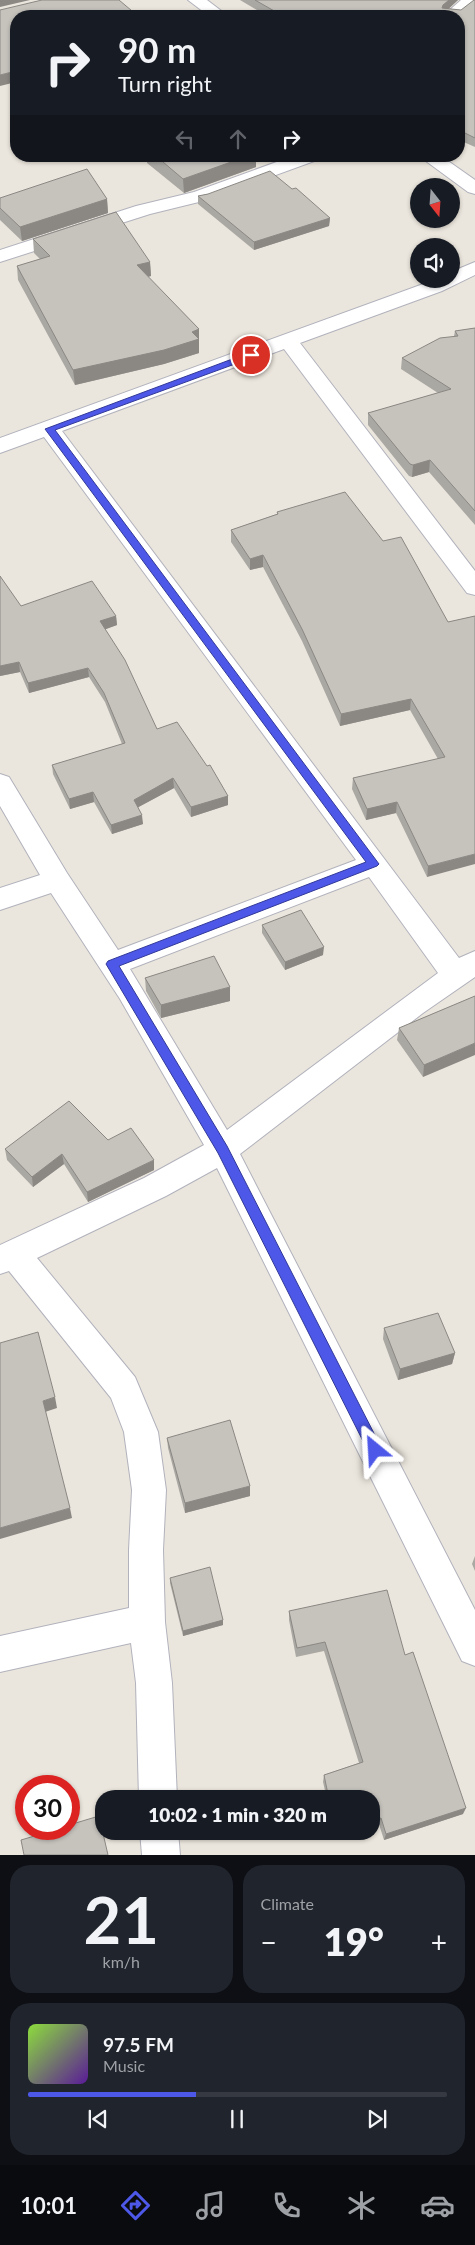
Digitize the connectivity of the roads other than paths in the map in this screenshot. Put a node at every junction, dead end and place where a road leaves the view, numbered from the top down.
1 (196, 0) edge
2 (471, 0) edge
3 (211, 10) edge
4 (458, 10) edge
5 (294, 162) edge
6 (437, 162) edge
7 (475, 188) edge
8 (0, 256) edge
9 (475, 268) edge
10 (288, 342) junction
11 (49, 429) junction
12 (0, 446) edge
13 (475, 587) edge
14 (0, 784) edge
15 (374, 864) junction
16 (56, 880) junction
17 (0, 899) edge
18 (112, 964) junction
19 (465, 969) edge
20 (223, 1150) junction
21 (7, 1257) edge
22 (147, 1622) junction
23 (474, 1645) edge
24 (0, 1654) edge
25 (158, 1790) edge
26 (160, 1840) edge
27 (162, 1855) edge

1 - 3 street
2 - 4 street
5 - 8 street
6 - 7 street
9 - 10 street
10 - 11 street
10 - 13 street
11 - 12 street
11 - 15 street
14 - 16 street
15 - 18 street
15 - 19 street
16 - 17 street
16 - 18 street
18 - 20 street
19 - 20 street
20 - 21 street
20 - 23 street
21 - 22 street
22 - 24 street
22 - 25 street
26 - 27 street

